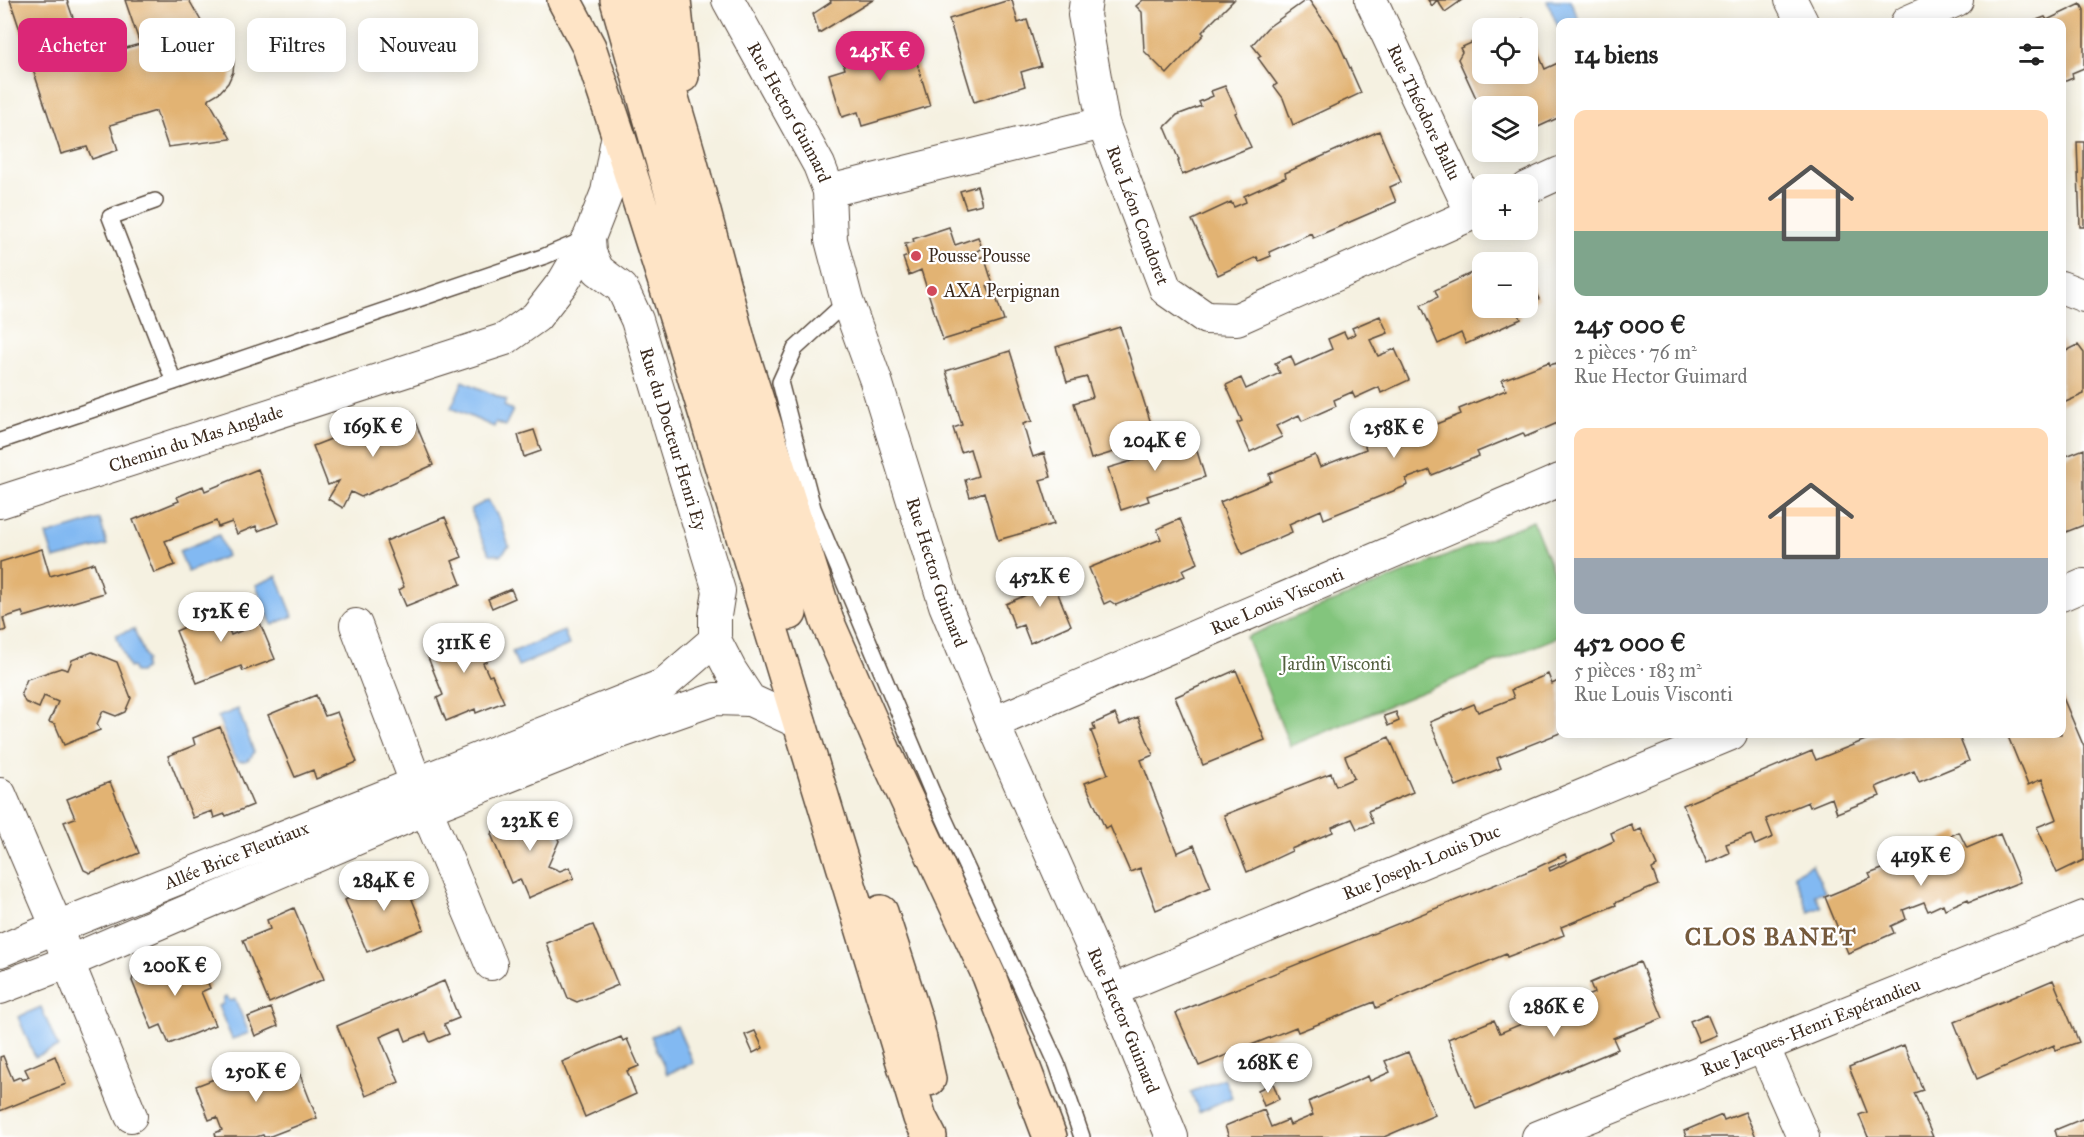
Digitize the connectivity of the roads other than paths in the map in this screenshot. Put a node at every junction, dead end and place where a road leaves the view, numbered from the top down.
1 (564, 0) edge
2 (616, 0) edge
3 (643, 0) edge
4 (674, 0) edge
5 (728, 0) edge
6 (1086, 0) edge
7 (1371, 0) edge
8 (1791, 0) edge
9 (1957, 0) edge
10 (1800, 18) edge
11 (1916, 18) edge
12 (1103, 123) junction
13 (618, 134) junction
14 (688, 152) junction
15 (1556, 175) edge
16 (1538, 183) edge
17 (829, 191) junction
18 (155, 201) dead end
19 (1472, 202) edge
20 (1472, 214) edge
21 (589, 238) junction
22 (2066, 289) edge
23 (2084, 296) edge
24 (847, 300) junction
25 (174, 382) junction
26 (0, 441) edge
27 (1556, 482) edge
28 (0, 502) edge
29 (356, 625) dead end
30 (716, 640) junction
31 (750, 700) junction
32 (800, 723) junction
33 (993, 723) junction
34 (1721, 738) edge
35 (0, 794) edge
36 (421, 796) junction
37 (2084, 917) edge
38 (57, 927) junction
39 (0, 951) edge
40 (68, 962) junction
41 (491, 964) dead end
42 (0, 988) edge
43 (1111, 991) junction
44 (1763, 1046) junction
45 (131, 1116) dead end
46 (930, 1137) edge
47 (938, 1137) edge
48 (1050, 1137) edge
49 (1082, 1137) edge
50 (1173, 1137) edge
51 (1538, 1137) edge
52 (1803, 1137) edge

1 - 13 main road
2 - 47 main road
3 - 14 main road
4 - 14 main road
5 - 17 street, Rue Hector Guimard
6 - 12 street
7 - 19 street, Rue Théodore Ballu
8 - 10 street
9 - 11 street
12 - 17 street, Rue Léon Condoret
12 - 20 street, Rue Léon Condoret
13 - 21 street
13 - 32 main road
14 - 48 main road
15 - 16 street
17 - 24 street, Rue Hector Guimard
18 - 25 lane
21 - 25 lane
21 - 28 street, Chemin du Mas Anglade
21 - 30 street, Rue du Docteur Henri Ey
22 - 23 street
24 - 33 street, Rue Hector Guimard
24 - 49 lane
25 - 26 lane
27 - 33 street, Rue Louis Visconti
29 - 36 street
30 - 31 street, Rue du Docteur Henri Ey
30 - 36 street, Allée Brice Fleutiaux
31 - 32 street
31 - 36 street, Allée Brice Fleutiaux
32 - 46 main road
33 - 43 street, Rue Hector Guimard
34 - 43 street, Rue Joseph-Louis Duc
35 - 38 street
36 - 38 street, Allée Brice Fleutiaux
36 - 40 street, Allée Brice Fleutiaux
36 - 41 street
37 - 44 street, Rue Jacques-Henri Espérandieu
38 - 39 street, Allée Brice Fleutiaux
38 - 40 street
40 - 42 street, Allée Brice Fleutiaux
40 - 45 street
43 - 50 street, Rue Hector Guimard
44 - 51 street, Rue Jacques-Henri Espérandieu
44 - 52 street

